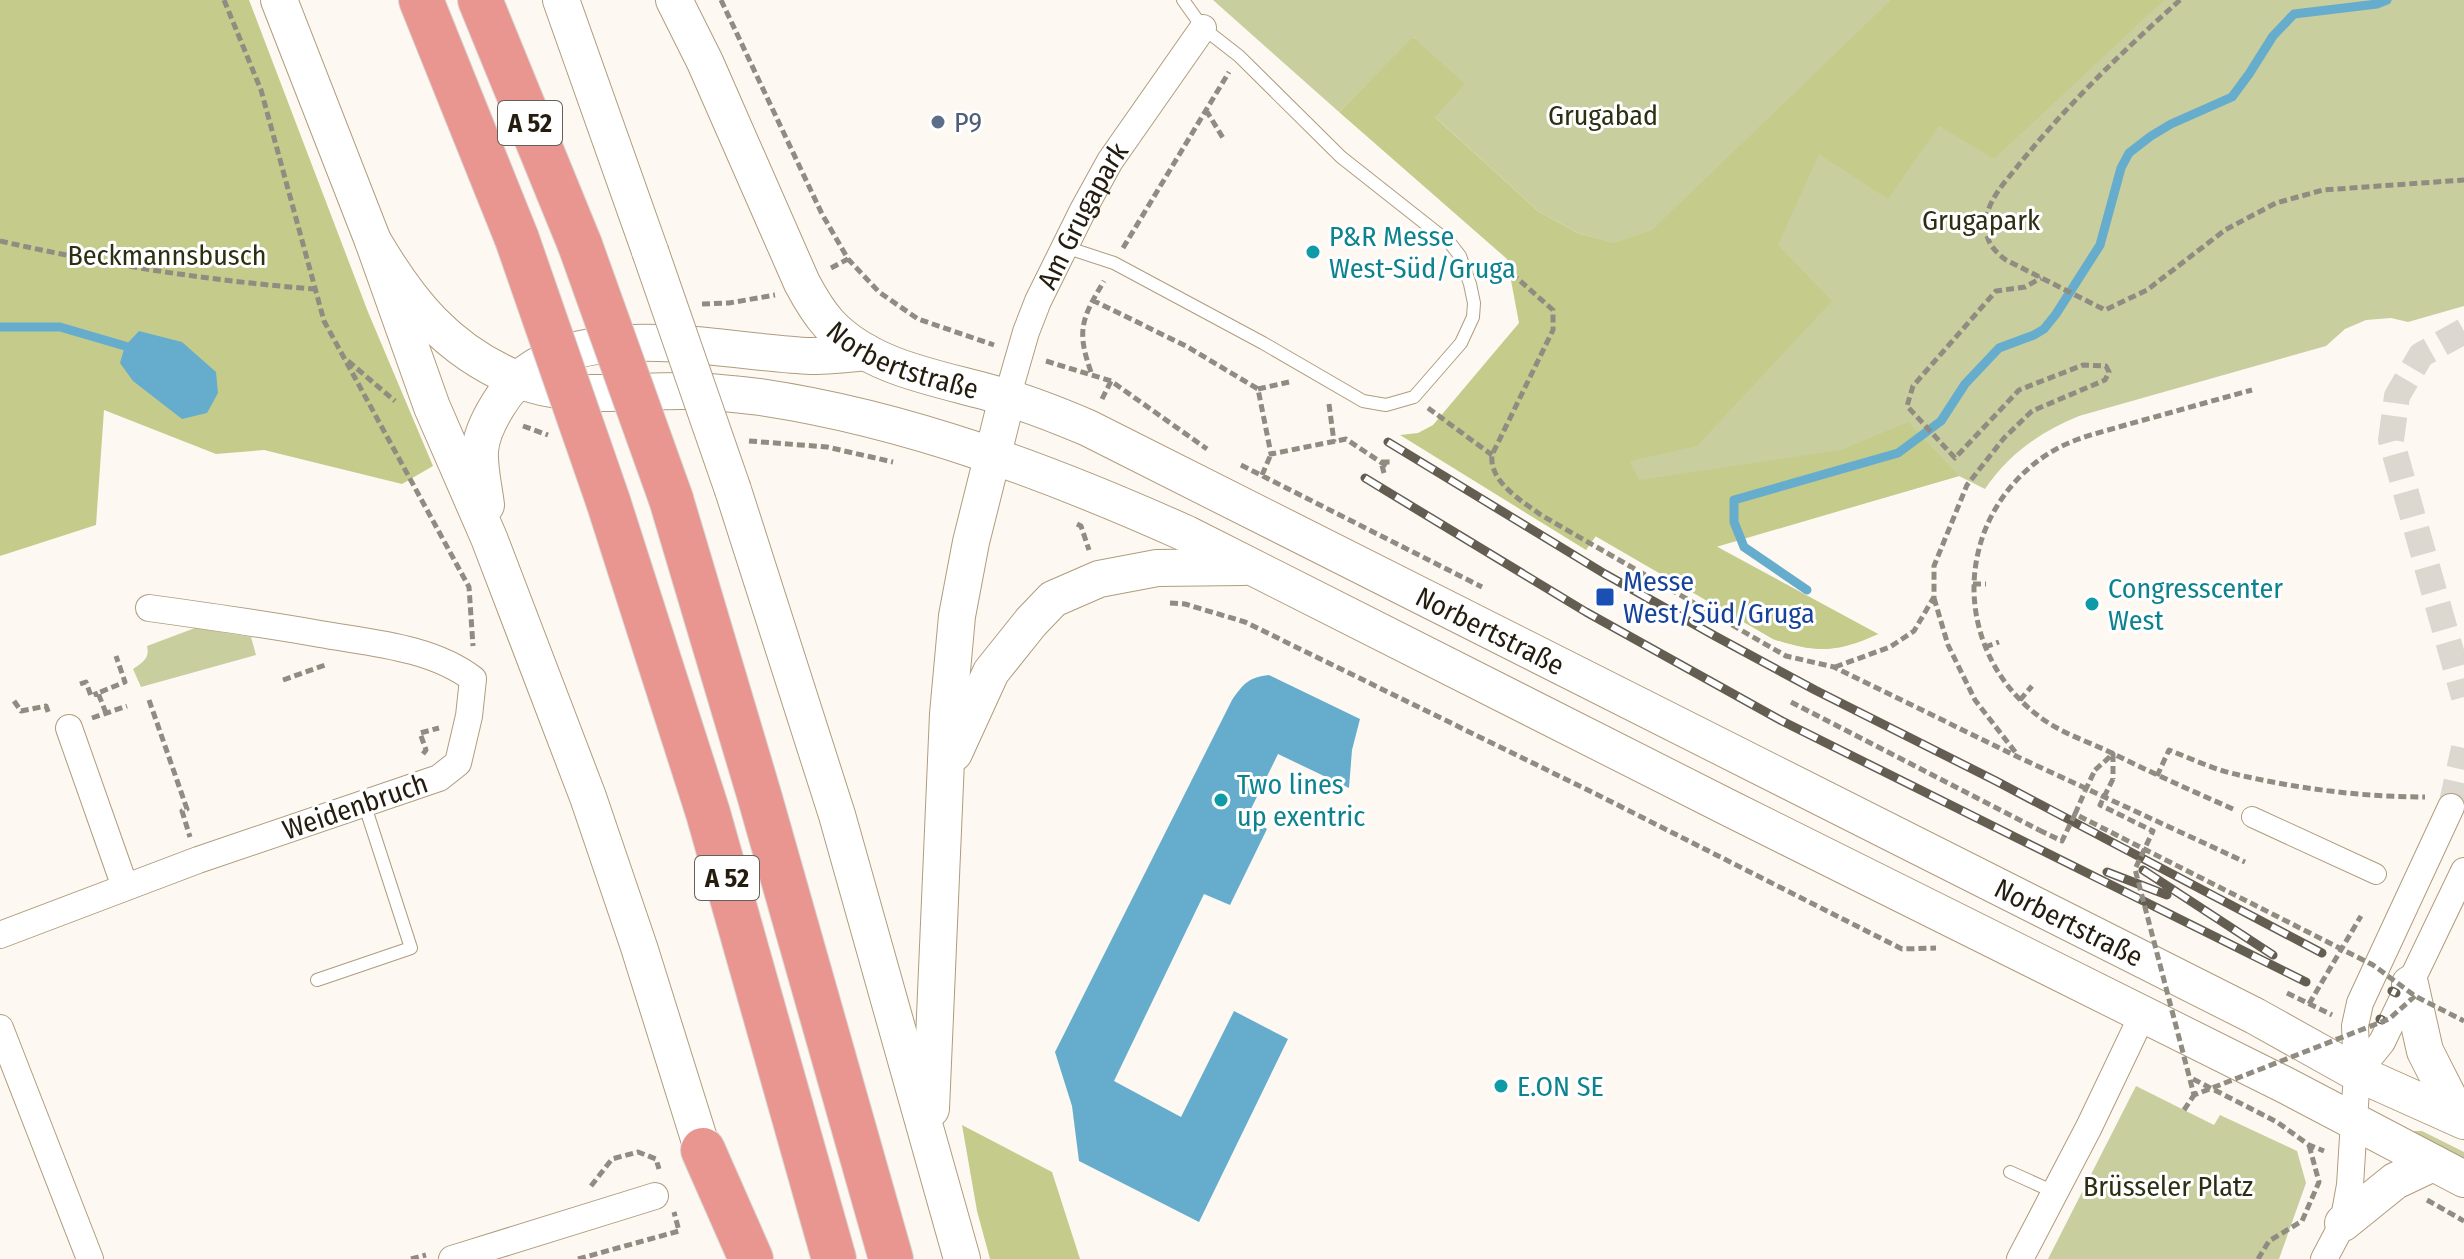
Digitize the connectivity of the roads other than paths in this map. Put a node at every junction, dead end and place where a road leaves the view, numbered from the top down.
1 (279, 0) edge
2 (421, 0) edge
3 (480, 0) edge
4 (561, 0) edge
5 (674, 0) edge
6 (1183, 0) edge
7 (1203, 28) junction
8 (373, 241) junction
9 (1065, 247) junction
10 (866, 352) junction
11 (517, 379) junction
12 (1007, 398) junction
13 (994, 456) junction
14 (489, 538) junction
15 (1250, 566) junction
16 (149, 608) dead end
17 (60, 723) road end
18 (946, 772) junction
19 (2443, 802) tunnel mouth
20 (364, 803) junction
21 (2252, 817) dead end
22 (2464, 871) edge
23 (2376, 874) dead end
24 (125, 887) junction
25 (0, 935) edge
26 (317, 980) dead end
27 (2413, 990) junction
28 (2143, 1014) junction
29 (0, 1028) edge
30 (2357, 1073) junction
31 (2461, 1120) edge
32 (2353, 1121) junction
33 (930, 1140) junction
34 (703, 1150) junction
35 (2448, 1171) edge
36 (2010, 1172) dead end
37 (2054, 1192) junction
38 (655, 1196) dead end
39 (2343, 1223) junction
40 (90, 1259) edge
41 (452, 1259) edge
42 (735, 1259) edge
43 (751, 1259) edge
44 (834, 1259) edge
45 (891, 1259) edge
46 (962, 1259) edge
47 (2020, 1259) edge
48 (2324, 1259) edge

1 - 8 main road
2 - 44 highway, A 52, bridge
3 - 45 highway, A 52, bridge
4 - 33 main road, bridge
5 - 10 main road, Norbertstraße
6 - 7 lane
7 - 9 street, Am Grugapark
7 - 9 lane
8 - 11 main road, Norbertstraße
8 - 14 main road
9 - 12 street, Am Grugapark
10 - 11 main road
10 - 12 main road, Norbertstraße
11 - 13 main road, Norbertstraße
11 - 14 main road
12 - 13 main road, Am Grugapark
12 - 30 main road, Norbertstraße
13 - 15 main road, Norbertstraße
13 - 18 main road, Am Grugapark
14 - 34 main road
15 - 18 main road
15 - 28 main road, Norbertstraße
16 - 20 street, Weidenbruch
17 - 24 street
18 - 33 main road, Am Grugapark
19 - 30 street
20 - 24 street, Weidenbruch
20 - 26 lane
21 - 23 street
22 - 27 street
24 - 25 street, Weidenbruch
27 - 30 street
27 - 31 main road
28 - 32 main road, Norbertstraße
28 - 37 street
29 - 40 street
30 - 31 main road, Norbertstraße
30 - 32 street
32 - 35 main road, Norbertstraße
32 - 39 street
33 - 46 main road
34 - 42 main road
34 - 43 highway
35 - 39 main road
36 - 37 lane
37 - 47 street
38 - 41 street
39 - 48 street

